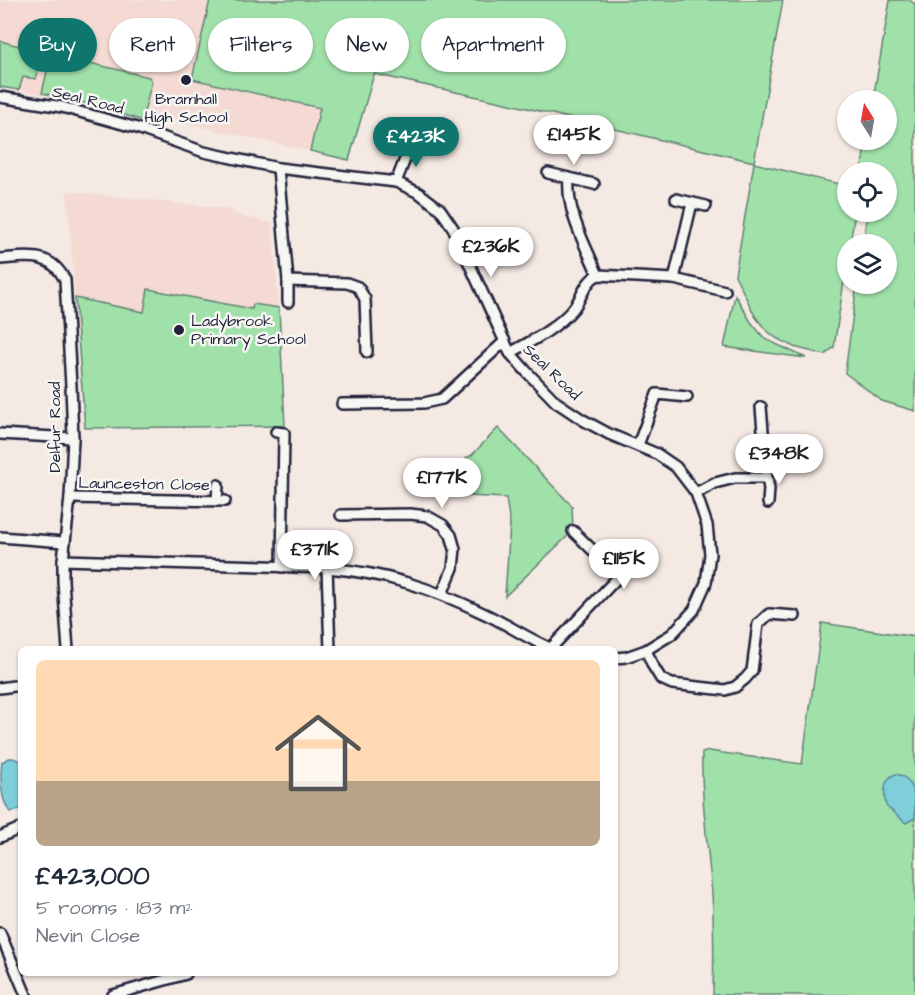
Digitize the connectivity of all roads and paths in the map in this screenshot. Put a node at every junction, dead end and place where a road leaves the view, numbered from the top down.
1 (0, 97) edge
2 (423, 136) dead end
3 (279, 168) junction
4 (549, 173) dead end
5 (569, 178) junction
6 (396, 182) junction
7 (594, 184) dead end
8 (676, 199) dead end
9 (692, 203) junction
10 (706, 206) dead end
11 (0, 259) edge
12 (598, 275) junction
13 (674, 279) junction
14 (288, 280) junction
15 (725, 291) dead end
16 (288, 302) dead end
17 (505, 341) junction
18 (367, 352) dead end
19 (510, 353) junction
20 (687, 397) dead end
21 (342, 404) dead end
22 (761, 407) dead end
23 (276, 432) dead end
24 (0, 434) edge
25 (73, 438) junction
26 (638, 445) junction
27 (767, 478) junction
28 (218, 485) dead end
29 (696, 493) junction
30 (70, 498) junction
31 (768, 504) dead end
32 (341, 515) dead end
33 (573, 531) dead end
34 (0, 537) edge
35 (64, 542) junction
36 (63, 560) junction
37 (282, 567) junction
38 (327, 568) junction
39 (442, 594) junction
40 (795, 616) dead end
41 (68, 646) edge
42 (330, 646) edge
43 (544, 646) edge
44 (550, 646) edge
45 (646, 650) junction
46 (618, 658) edge
47 (18, 685) edge
48 (0, 688) edge
49 (18, 829) edge
50 (0, 837) edge
51 (0, 933) edge
52 (18, 976) edge
53 (18, 976) edge
54 (179, 976) edge
55 (26, 995) edge
56 (113, 995) edge

1 - 3 street, Seal Road
2 - 6 street
3 - 6 street, Seal Road
3 - 14 street
4 - 5 street
5 - 7 street
5 - 12 street
6 - 17 street, Seal Road
8 - 9 street
9 - 10 street
9 - 13 street
11 - 25 street, Delfur Road
12 - 13 street
12 - 19 street
13 - 15 street
14 - 16 street
14 - 18 street
17 - 19 street, Seal Road
17 - 21 street
19 - 26 street, Seal Road
20 - 26 street
22 - 27 street
23 - 37 street
24 - 25 street
25 - 30 street, Delfur Road
26 - 29 street, Seal Road
27 - 29 street
27 - 31 street
28 - 30 street, Launceston Close
29 - 45 street, Seal Road
30 - 35 street, Delfur Road
32 - 39 street
33 - 44 street
34 - 35 street
35 - 36 street, Delfur Road
36 - 37 street
36 - 41 street, Delfur Road
37 - 38 street
38 - 39 street
38 - 42 street
39 - 43 street
40 - 45 street
45 - 46 street, Seal Road
47 - 48 street
49 - 50 street
51 - 52 street
53 - 55 street
54 - 56 street

